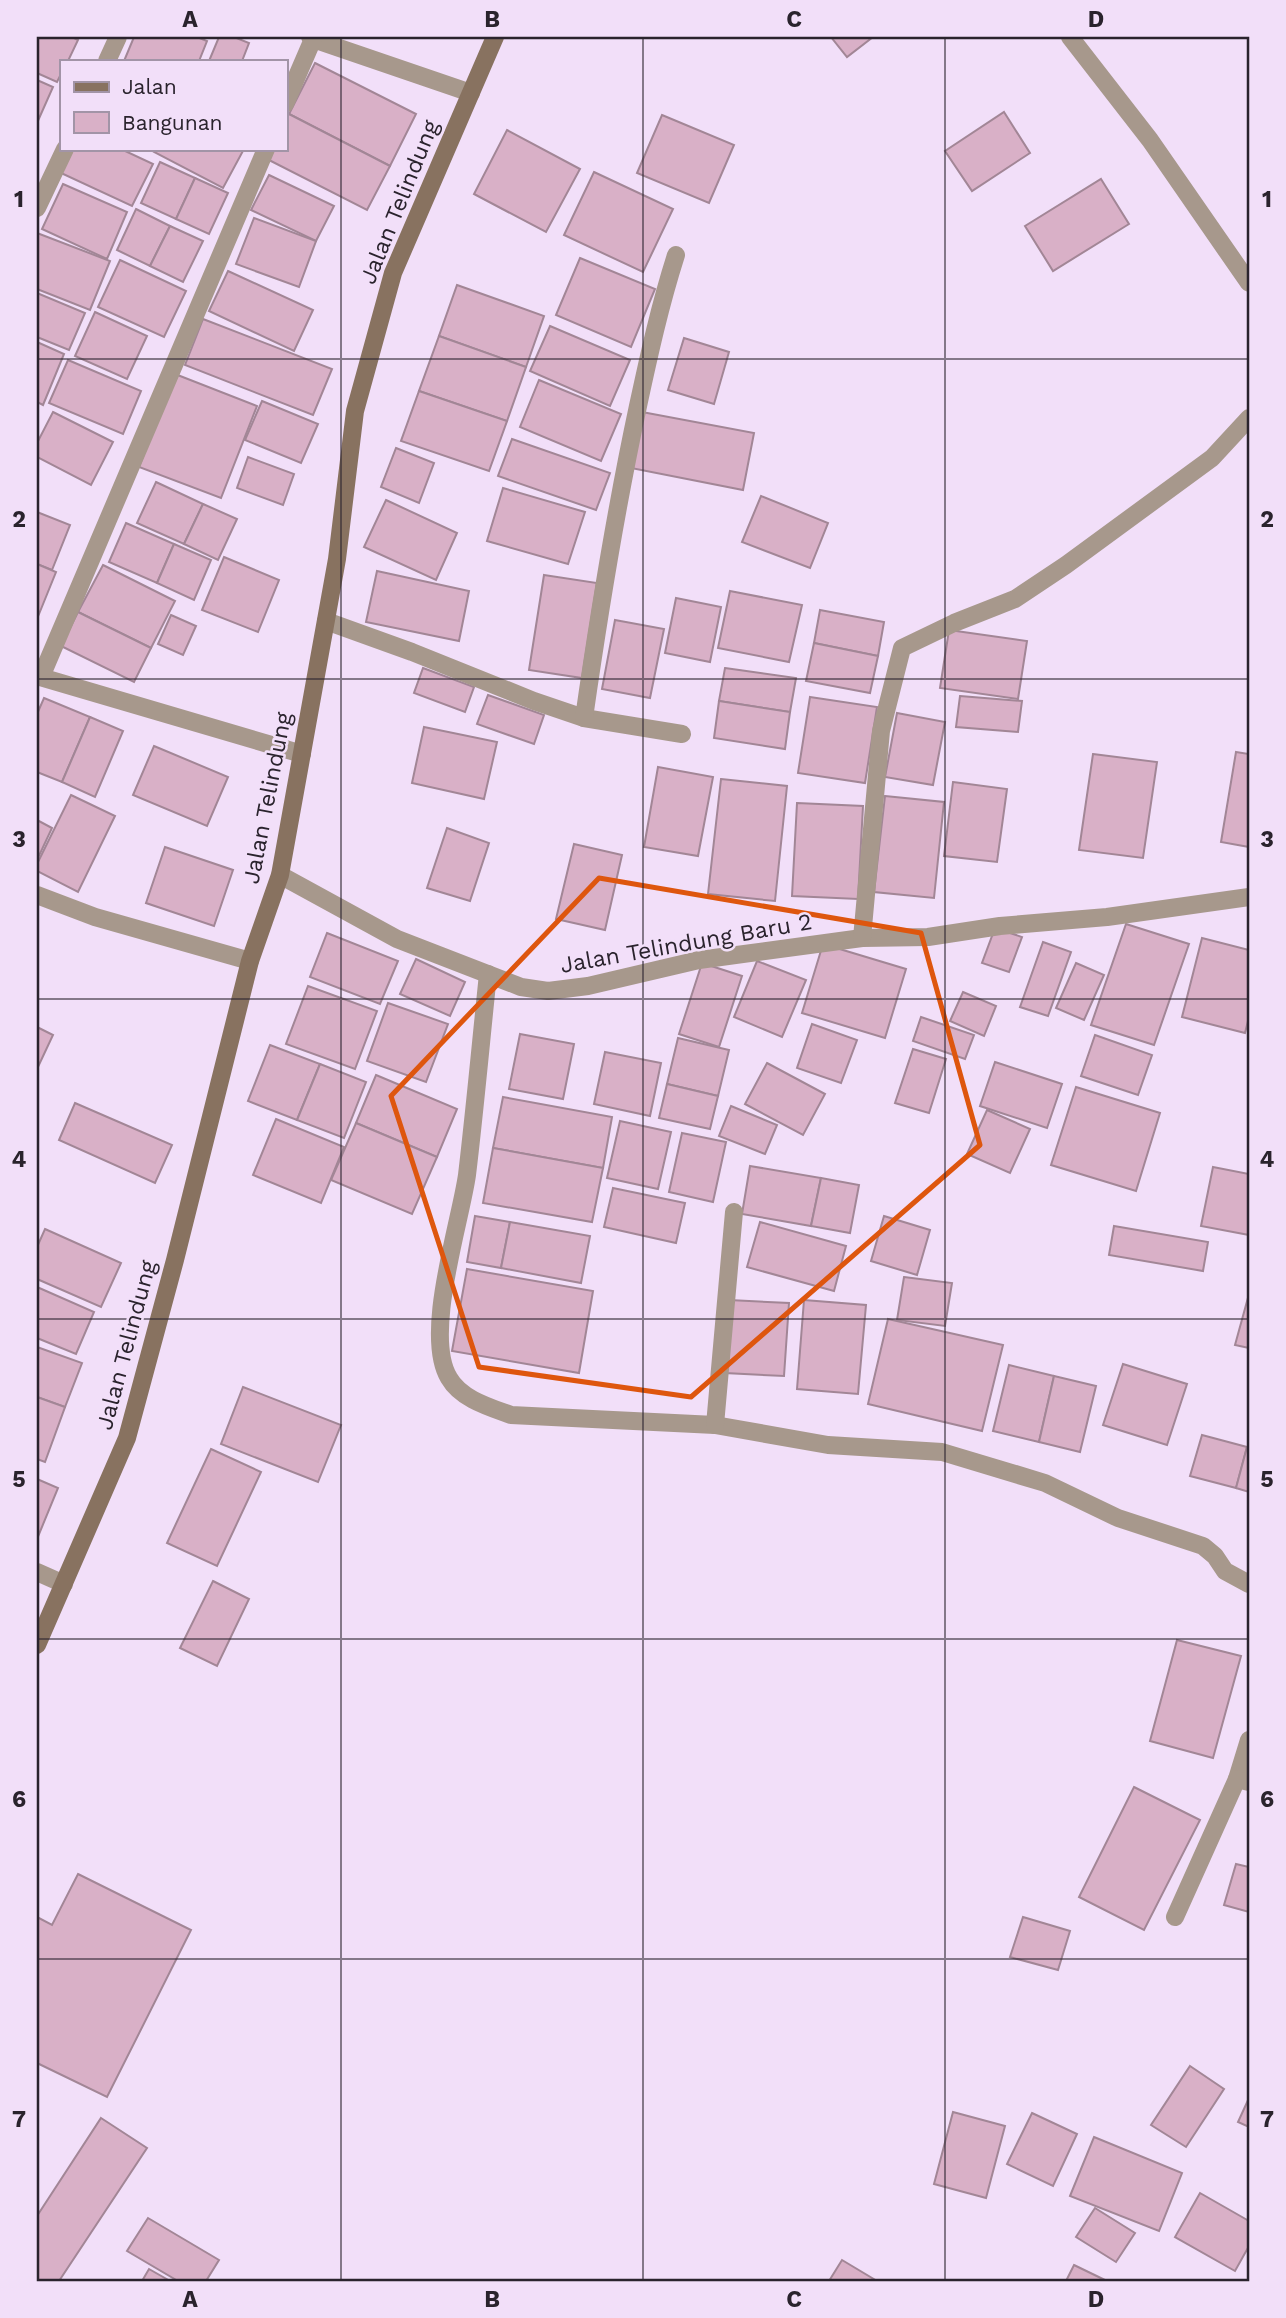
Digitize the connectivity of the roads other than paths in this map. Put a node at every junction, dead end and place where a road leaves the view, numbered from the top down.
1 (118, 37) edge
2 (495, 37) edge
3 (1070, 37) edge
4 (312, 38) edge
5 (107, 60) edge
6 (471, 93) junction
7 (287, 99) edge
8 (65, 150) edge
9 (266, 150) edge
10 (37, 208) edge
11 (676, 255) dead end
12 (1249, 283) edge
13 (1249, 418) edge
14 (326, 621) junction
15 (39, 676) edge
16 (584, 718) junction
17 (682, 734) dead end
18 (302, 754) junction
19 (280, 875) junction
20 (37, 895) edge
21 (1249, 897) edge
22 (862, 938) junction
23 (250, 961) junction
24 (488, 974) junction
25 (734, 1212) dead end
26 (715, 1425) junction
27 (37, 1572) edge
28 (64, 1584) junction
29 (1249, 1584) edge
30 (37, 1645) edge
31 (1249, 1740) edge
32 (1243, 1780) edge
33 (1175, 1917) dead end

1 - 5 street
2 - 6 main road, Jalan Telindung
3 - 12 street
4 - 6 street
4 - 7 street
6 - 14 main road, Jalan Telindung
8 - 10 street
9 - 15 street
11 - 16 street
13 - 22 street
14 - 16 street
14 - 18 main road, Jalan Telindung
15 - 18 street
16 - 17 street
18 - 19 main road, Jalan Telindung
19 - 23 main road, Jalan Telindung
19 - 24 street, Jalan Telindung Baru 2
20 - 23 street
21 - 22 street, Jalan Telindung Baru 2
22 - 24 street, Jalan Telindung Baru 2
23 - 28 main road, Jalan Telindung
24 - 26 street
25 - 26 street
26 - 29 street
27 - 28 street
28 - 30 main road, Jalan Telindung
31 - 32 street
32 - 33 street

